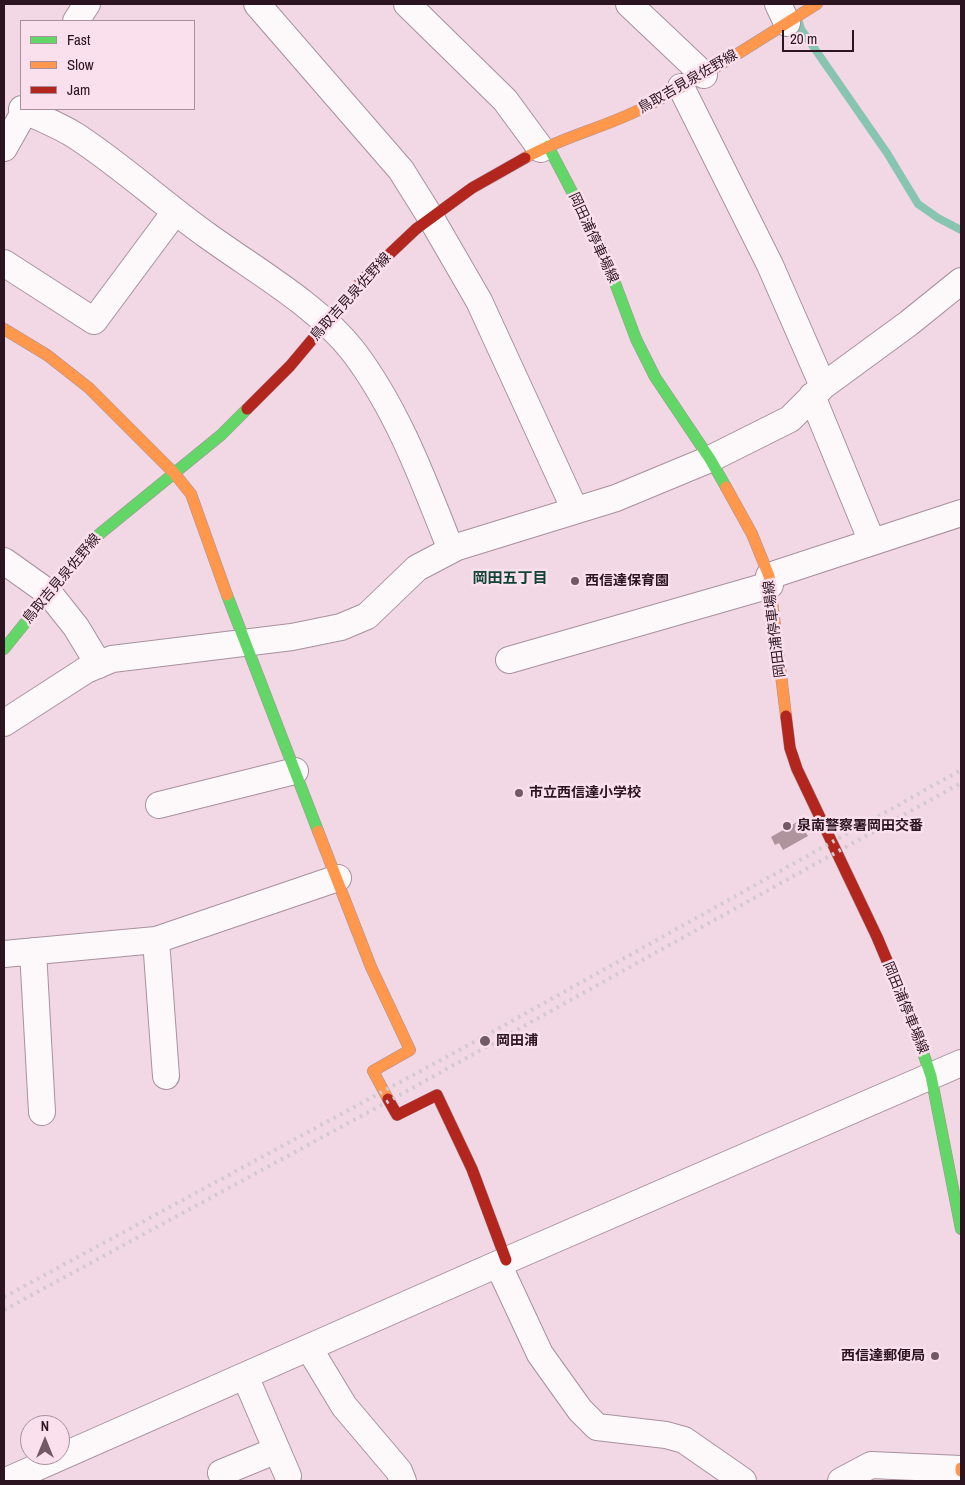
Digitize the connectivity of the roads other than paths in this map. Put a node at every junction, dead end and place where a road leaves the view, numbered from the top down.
1 (87, 4) edge
2 (257, 4) edge
3 (407, 4) edge
4 (628, 4) edge
5 (817, 4) edge
6 (789, 13) edge
7 (77, 20) edge
8 (704, 75) junction
9 (681, 87) junction
10 (19, 107) edge
11 (25, 110) edge
12 (545, 147) junction
13 (4, 148) edge
14 (175, 212) junction
15 (431, 218) junction
16 (4, 263) edge
17 (961, 281) edge
18 (327, 322) junction
19 (4, 329) edge
20 (818, 391) junction
21 (710, 459) junction
22 (174, 473) junction
23 (576, 510) junction
24 (961, 513) edge
25 (872, 542) junction
26 (450, 550) junction
27 (4, 561) edge
28 (770, 580) junction
29 (49, 593) junction
30 (244, 643) junction
31 (4, 649) edge
32 (509, 660) dead end
33 (99, 665) junction
34 (4, 723) edge
35 (295, 771) junction
36 (159, 805) dead end
37 (338, 878) junction
38 (156, 940) junction
39 (33, 951) junction
40 (4, 954) edge
41 (961, 1063) edge
42 (166, 1076) dead end
43 (931, 1076) junction
44 (42, 1112) dead end
45 (961, 1229) edge
46 (502, 1262) junction
47 (309, 1348) junction
48 (245, 1376) junction
49 (277, 1450) junction
50 (956, 1472) edge
51 (221, 1473) dead end
52 (288, 1476) dead end
53 (6, 1481) edge
54 (403, 1481) edge
55 (743, 1481) edge
56 (841, 1481) edge

1 - 7 street
2 - 15 street
3 - 12 street
4 - 8 street
5 - 6 main road, 鳥取吉見泉佐野線
6 - 8 main road, 鳥取吉見泉佐野線
8 - 9 main road, 鳥取吉見泉佐野線
9 - 12 main road, 鳥取吉見泉佐野線
9 - 20 street
10 - 13 street
11 - 14 street
12 - 15 main road, 鳥取吉見泉佐野線
12 - 21 main road, 岡田浦停車場線
14 - 16 street
14 - 18 street
15 - 18 main road, 鳥取吉見泉佐野線
15 - 23 street
17 - 20 street
18 - 22 main road, 鳥取吉見泉佐野線
18 - 26 street
19 - 22 main road
20 - 21 street
20 - 25 street
21 - 23 street
21 - 28 main road, 岡田浦停車場線
22 - 29 main road, 鳥取吉見泉佐野線
22 - 30 main road
23 - 26 street
24 - 25 street
25 - 28 street
26 - 30 street
27 - 29 street
28 - 32 street
28 - 43 main road, 岡田浦停車場線
29 - 31 main road, 鳥取吉見泉佐野線
29 - 33 street
30 - 33 street
30 - 35 main road
33 - 34 street
35 - 36 street
35 - 37 main road
37 - 38 street
37 - 46 main road
38 - 39 street
38 - 42 street
39 - 40 street
39 - 44 street
41 - 43 street
43 - 45 main road, 岡田浦停車場線
43 - 46 street
46 - 47 street
46 - 55 street
47 - 48 street
47 - 54 street
48 - 49 street
48 - 53 street
49 - 51 street
49 - 52 street
50 - 56 street

